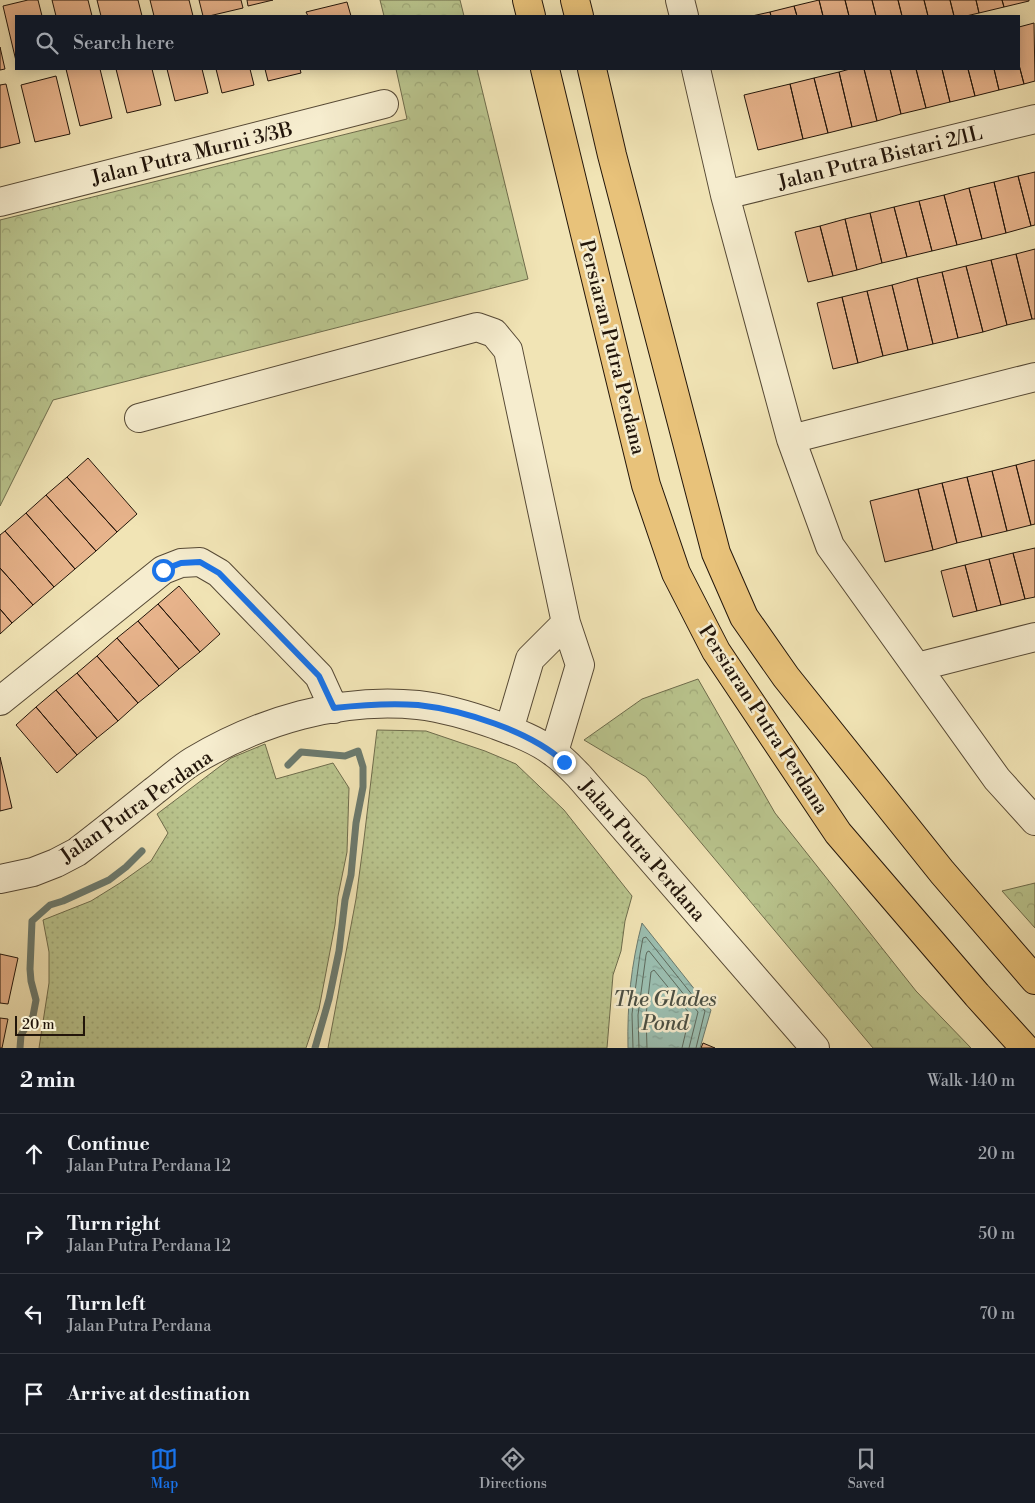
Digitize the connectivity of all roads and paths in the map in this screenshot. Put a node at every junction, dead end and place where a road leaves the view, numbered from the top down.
1 (527, 0) edge
2 (575, 0) edge
3 (680, 0) edge
4 (531, 15) edge
5 (579, 15) edge
6 (684, 15) edge
7 (545, 70) edge
8 (592, 70) edge
9 (696, 70) edge
10 (384, 104) dead end
11 (1035, 119) edge
12 (724, 195) junction
13 (0, 202) edge
14 (1035, 377) edge
15 (139, 418) dead end
16 (791, 439) junction
17 (566, 623) junction
18 (1035, 636) edge
19 (917, 667) junction
20 (0, 701) edge
21 (334, 708) junction
22 (509, 730) junction
23 (554, 752) junction
24 (1035, 821) edge
25 (0, 879) edge
26 (1035, 980) edge
27 (977, 995) junction
28 (815, 1048) edge
29 (1003, 1048) edge
30 (1025, 1048) edge

1 - 4 main road
2 - 5 main road
3 - 6 street
7 - 27 main road, Persiaran Putra Perdana
8 - 26 main road, Persiaran Putra Perdana
9 - 12 street
10 - 13 street, Jalan Putra Murni 3/3B
11 - 12 street, Jalan Putra Bistari 2/1L
12 - 16 street
14 - 16 street
15 - 17 street
16 - 19 street
17 - 22 street
17 - 23 street
18 - 19 street
19 - 24 street
20 - 21 street
21 - 22 street, Jalan Putra Perdana
21 - 25 street, Jalan Putra Perdana
22 - 23 street, Jalan Putra Perdana
23 - 28 street, Jalan Putra Perdana
27 - 29 main road
27 - 30 main road, Persiaran Putra Perdana

